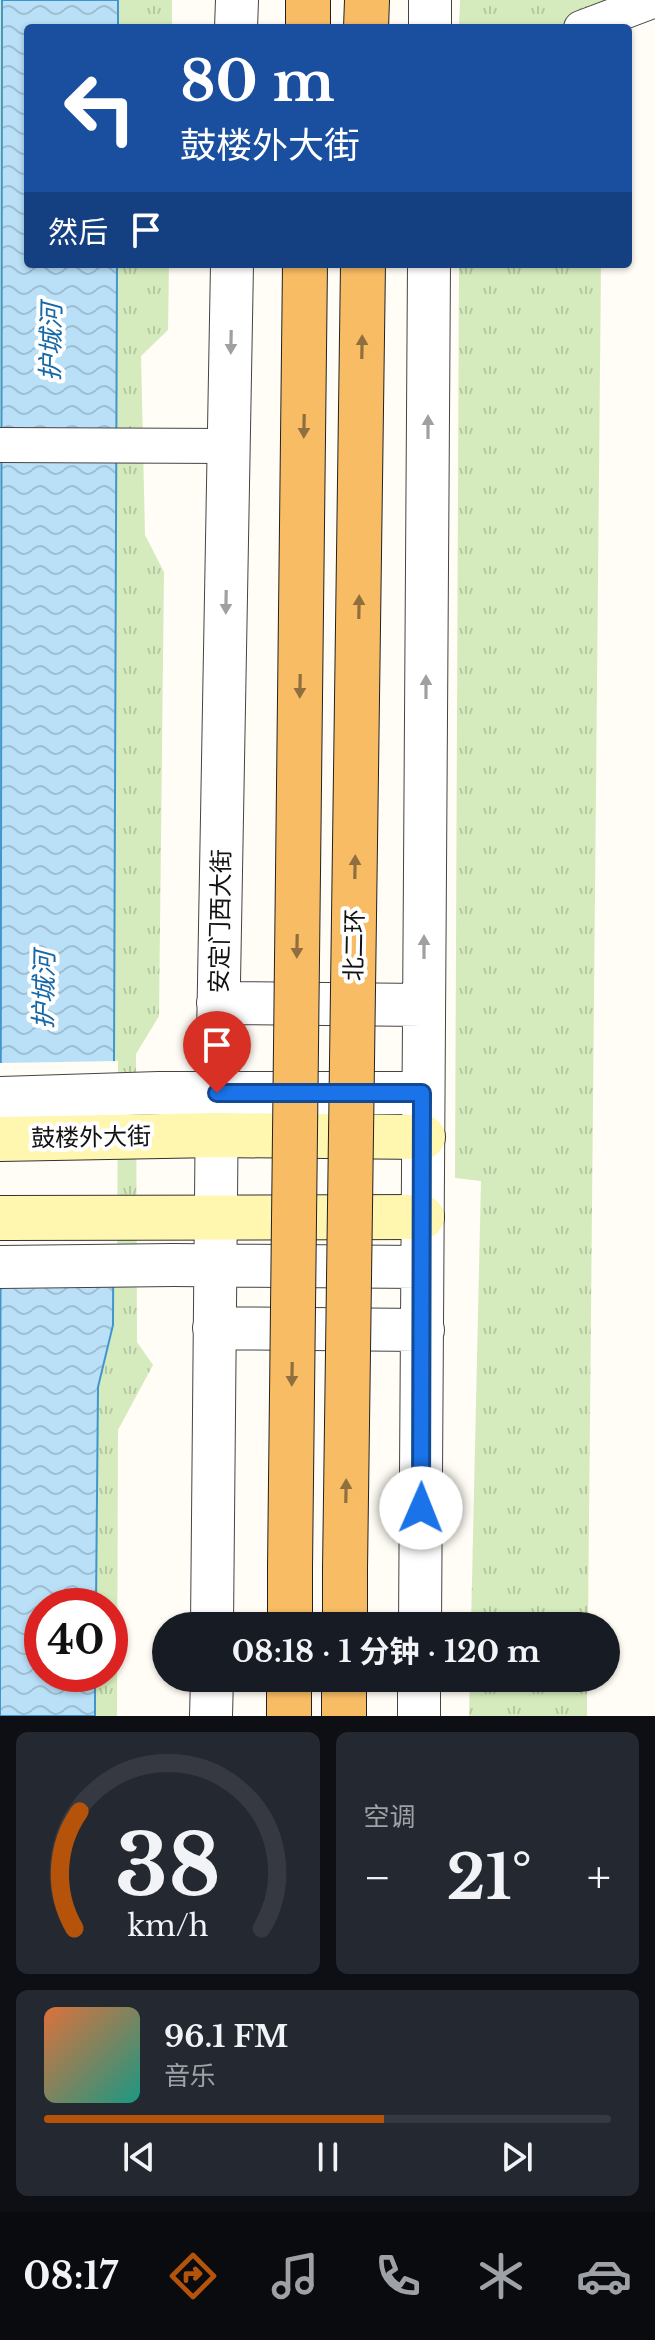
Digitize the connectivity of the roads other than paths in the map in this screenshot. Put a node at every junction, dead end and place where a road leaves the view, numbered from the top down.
1 (237, 0) edge
2 (308, 0) edge
3 (367, 0) edge
4 (430, 0) edge
5 (655, 0) edge
6 (236, 24) edge
7 (308, 24) edge
8 (366, 24) edge
9 (430, 24) edge
10 (592, 24) edge
11 (232, 268) edge
12 (305, 268) edge
13 (363, 268) edge
14 (429, 268) edge
15 (0, 445) edge
16 (229, 446) junction
17 (218, 1003) junction
18 (423, 1005) junction
19 (422, 1093) junction
20 (0, 1098) edge
21 (160, 1114) junction
22 (216, 1114) junction
23 (423, 1137) junction
24 (0, 1139) edge
25 (215, 1216) junction
26 (422, 1217) junction
27 (0, 1218) edge
28 (215, 1266) junction
29 (0, 1267) edge
30 (422, 1267) junction
31 (214, 1328) junction
32 (423, 1330) junction
33 (212, 1612) edge
34 (290, 1612) edge
35 (345, 1612) edge
36 (420, 1612) edge
37 (212, 1692) edge
38 (289, 1692) edge
39 (344, 1692) edge
40 (419, 1692) edge
41 (211, 1716) edge
42 (289, 1716) edge
43 (344, 1716) edge
44 (419, 1716) edge

1 - 6 street
2 - 7 highway
3 - 8 highway
4 - 9 street
5 - 10 street
11 -> 16 street, 安定门西大街
12 -> 34 highway, bridge
35 -> 13 highway, 北二环, bridge
18 -> 14 street
15 - 16 street
16 -> 17 street, 安定门西大街
17 - 18 street
17 - 22 street, 安定门西大街
18 - 19 street
19 - 22 street, 鼓楼外大街
19 - 23 street
20 - 21 street
21 - 22 main road, 鼓楼外大街
21 - 24 main road, 鼓楼外大街
22 - 23 main road, 鼓楼外大街
22 - 25 street, 安定门西大街
23 - 26 street
25 - 26 main road
25 - 27 main road
25 - 28 street, 安定门西大街
26 - 30 street
28 - 29 street
28 - 30 street
28 - 31 street, 安定门西大街
30 - 32 street
31 - 32 street
31 - 33 street, 安定门西大街
32 - 36 street
37 - 41 street
38 - 42 highway
39 - 43 highway
40 - 44 street

